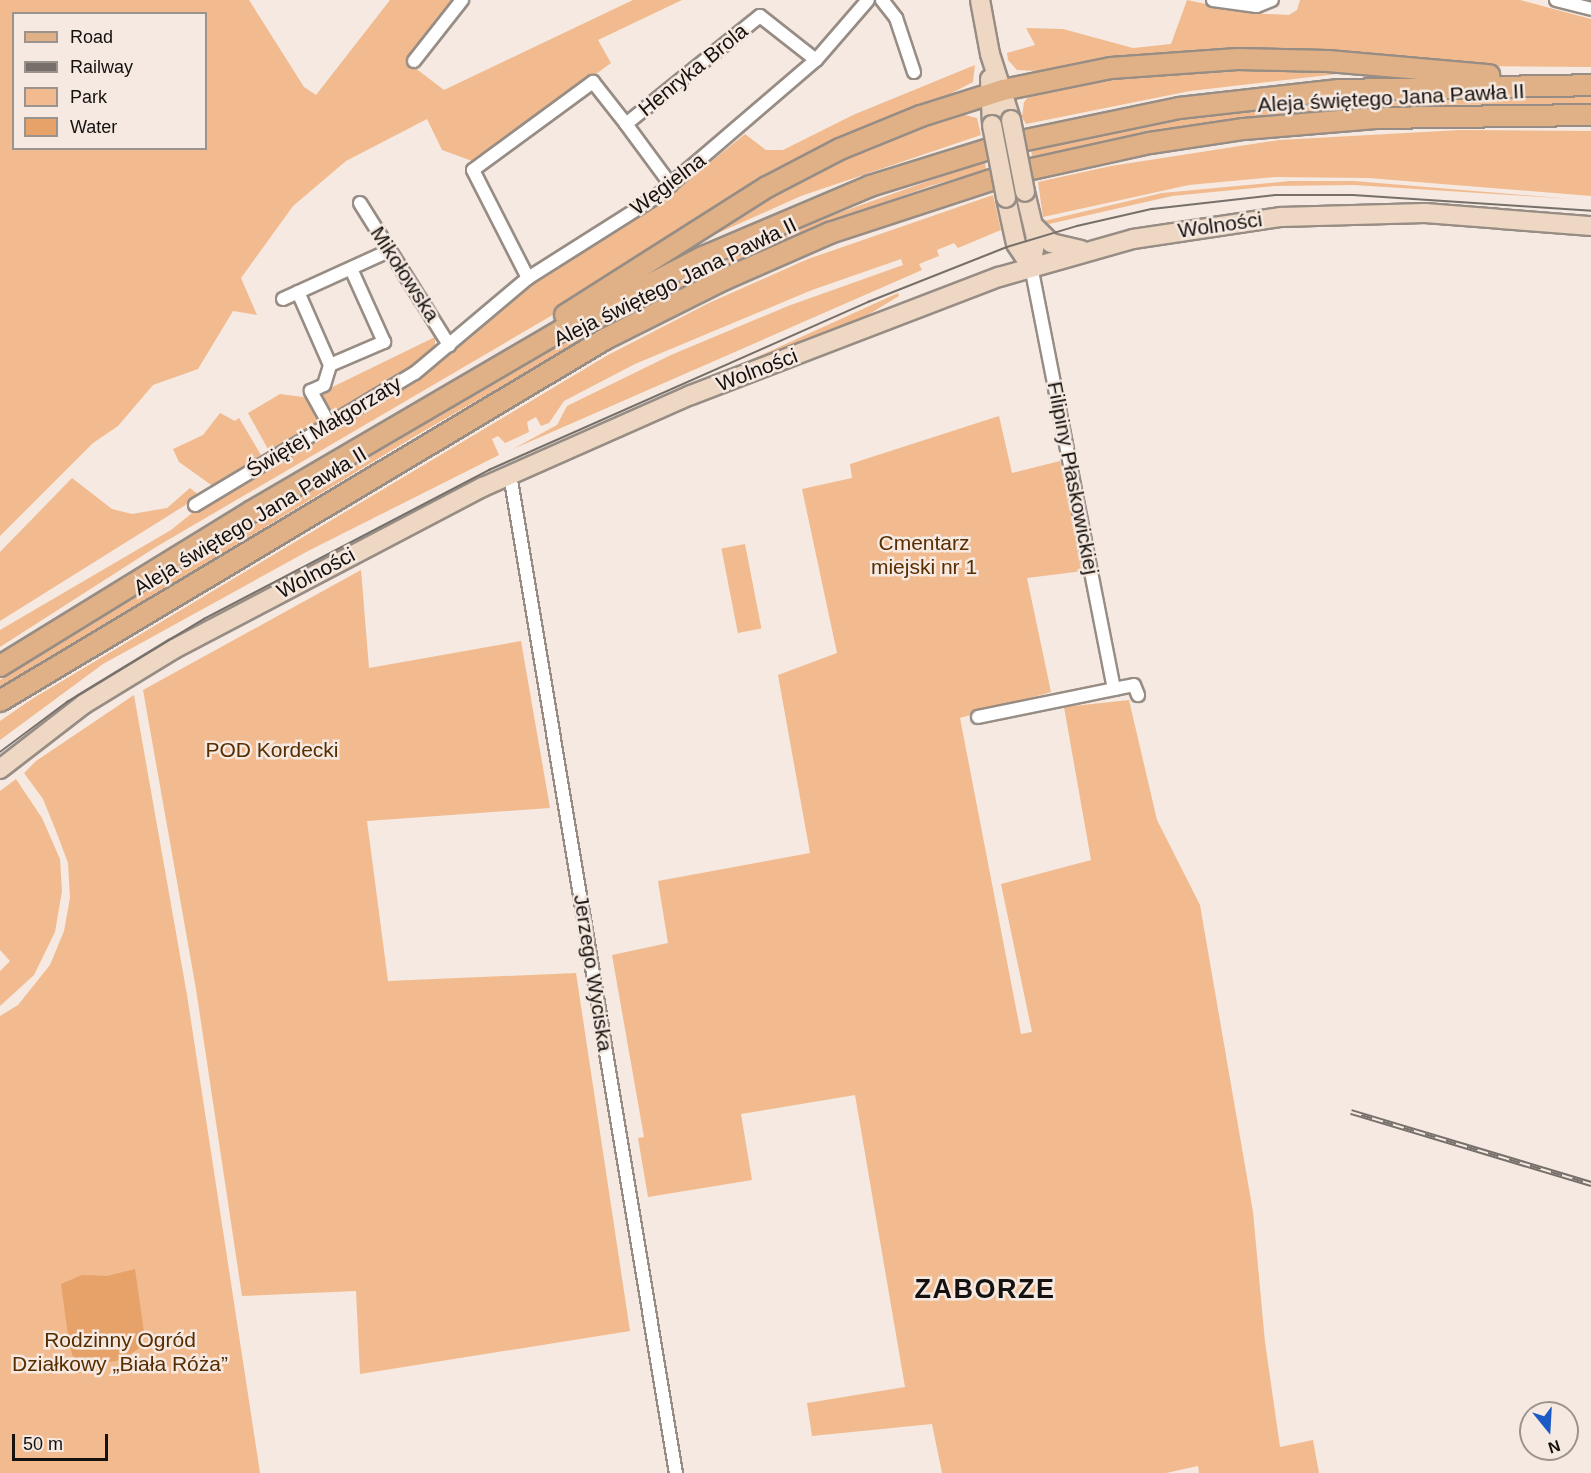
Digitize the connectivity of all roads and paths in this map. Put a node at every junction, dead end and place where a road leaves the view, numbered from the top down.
1 (462, 0) edge
2 (868, 0) edge
3 (882, 0) edge
4 (980, 0) edge
5 (1213, 0) edge
6 (1272, 0) edge
7 (1556, 0) edge
8 (1591, 9) edge
9 (414, 60) dead end
10 (816, 60) junction
11 (914, 72) dead end
12 (1586, 85) edge
13 (996, 92) junction
14 (1591, 116) edge
15 (626, 124) junction
16 (671, 186) junction
17 (360, 203) dead end
18 (1033, 224) junction
19 (1591, 226) edge
20 (1016, 244) junction
21 (1086, 250) junction
22 (389, 251) junction
23 (1031, 266) junction
24 (351, 268) junction
25 (999, 277) junction
26 (528, 278) junction
27 (298, 292) junction
28 (283, 299) dead end
29 (449, 345) junction
30 (330, 365) junction
31 (465, 385) junction
32 (329, 424) junction
33 (510, 474) junction
34 (195, 505) dead end
35 (0, 666) edge
36 (1114, 689) junction
37 (1138, 695) dead end
38 (0, 701) edge
39 (978, 717) dead end
40 (0, 769) edge
41 (676, 1473) edge

1 - 9 street
2 - 10 street, Węgielna
3 - 11 street
4 - 13 street
5 - 6 street
7 - 8 street
10 - 15 street, Henryka Brola
10 - 16 street, Węgielna
12 - 13 main road
12 - 31 main road, Aleja świętego Jana Pawła II
13 - 18 street, bridge
13 - 20 street, bridge
13 - 31 main road
14 - 38 main road, Aleja świętego Jana Pawła II
15 - 16 street, Henryka Brola
15 - 26 street, Henryka Brola
16 - 26 street, Węgielna
17 - 22 street, Mikołowska
18 - 21 street
18 - 23 street
19 - 21 street, Wolności
20 - 23 street
20 - 25 street
21 - 23 street, Wolności
22 - 24 street
22 - 29 street, Mikołowska
23 - 25 street, Wolności
23 - 36 street, Filipiny Płaskowickiej
24 - 27 street
24 - 30 street
25 - 33 street, Wolności
26 - 29 street, Węgielna
27 - 28 street
27 - 30 street
29 - 32 street, Świętej Małgorzaty
30 - 32 street
31 - 35 main road, Aleja świętego Jana Pawła II
32 - 34 street, Świętej Małgorzaty
33 - 40 street, Wolności
33 - 41 street, Jerzego Wyciska
36 - 37 street
36 - 39 street

